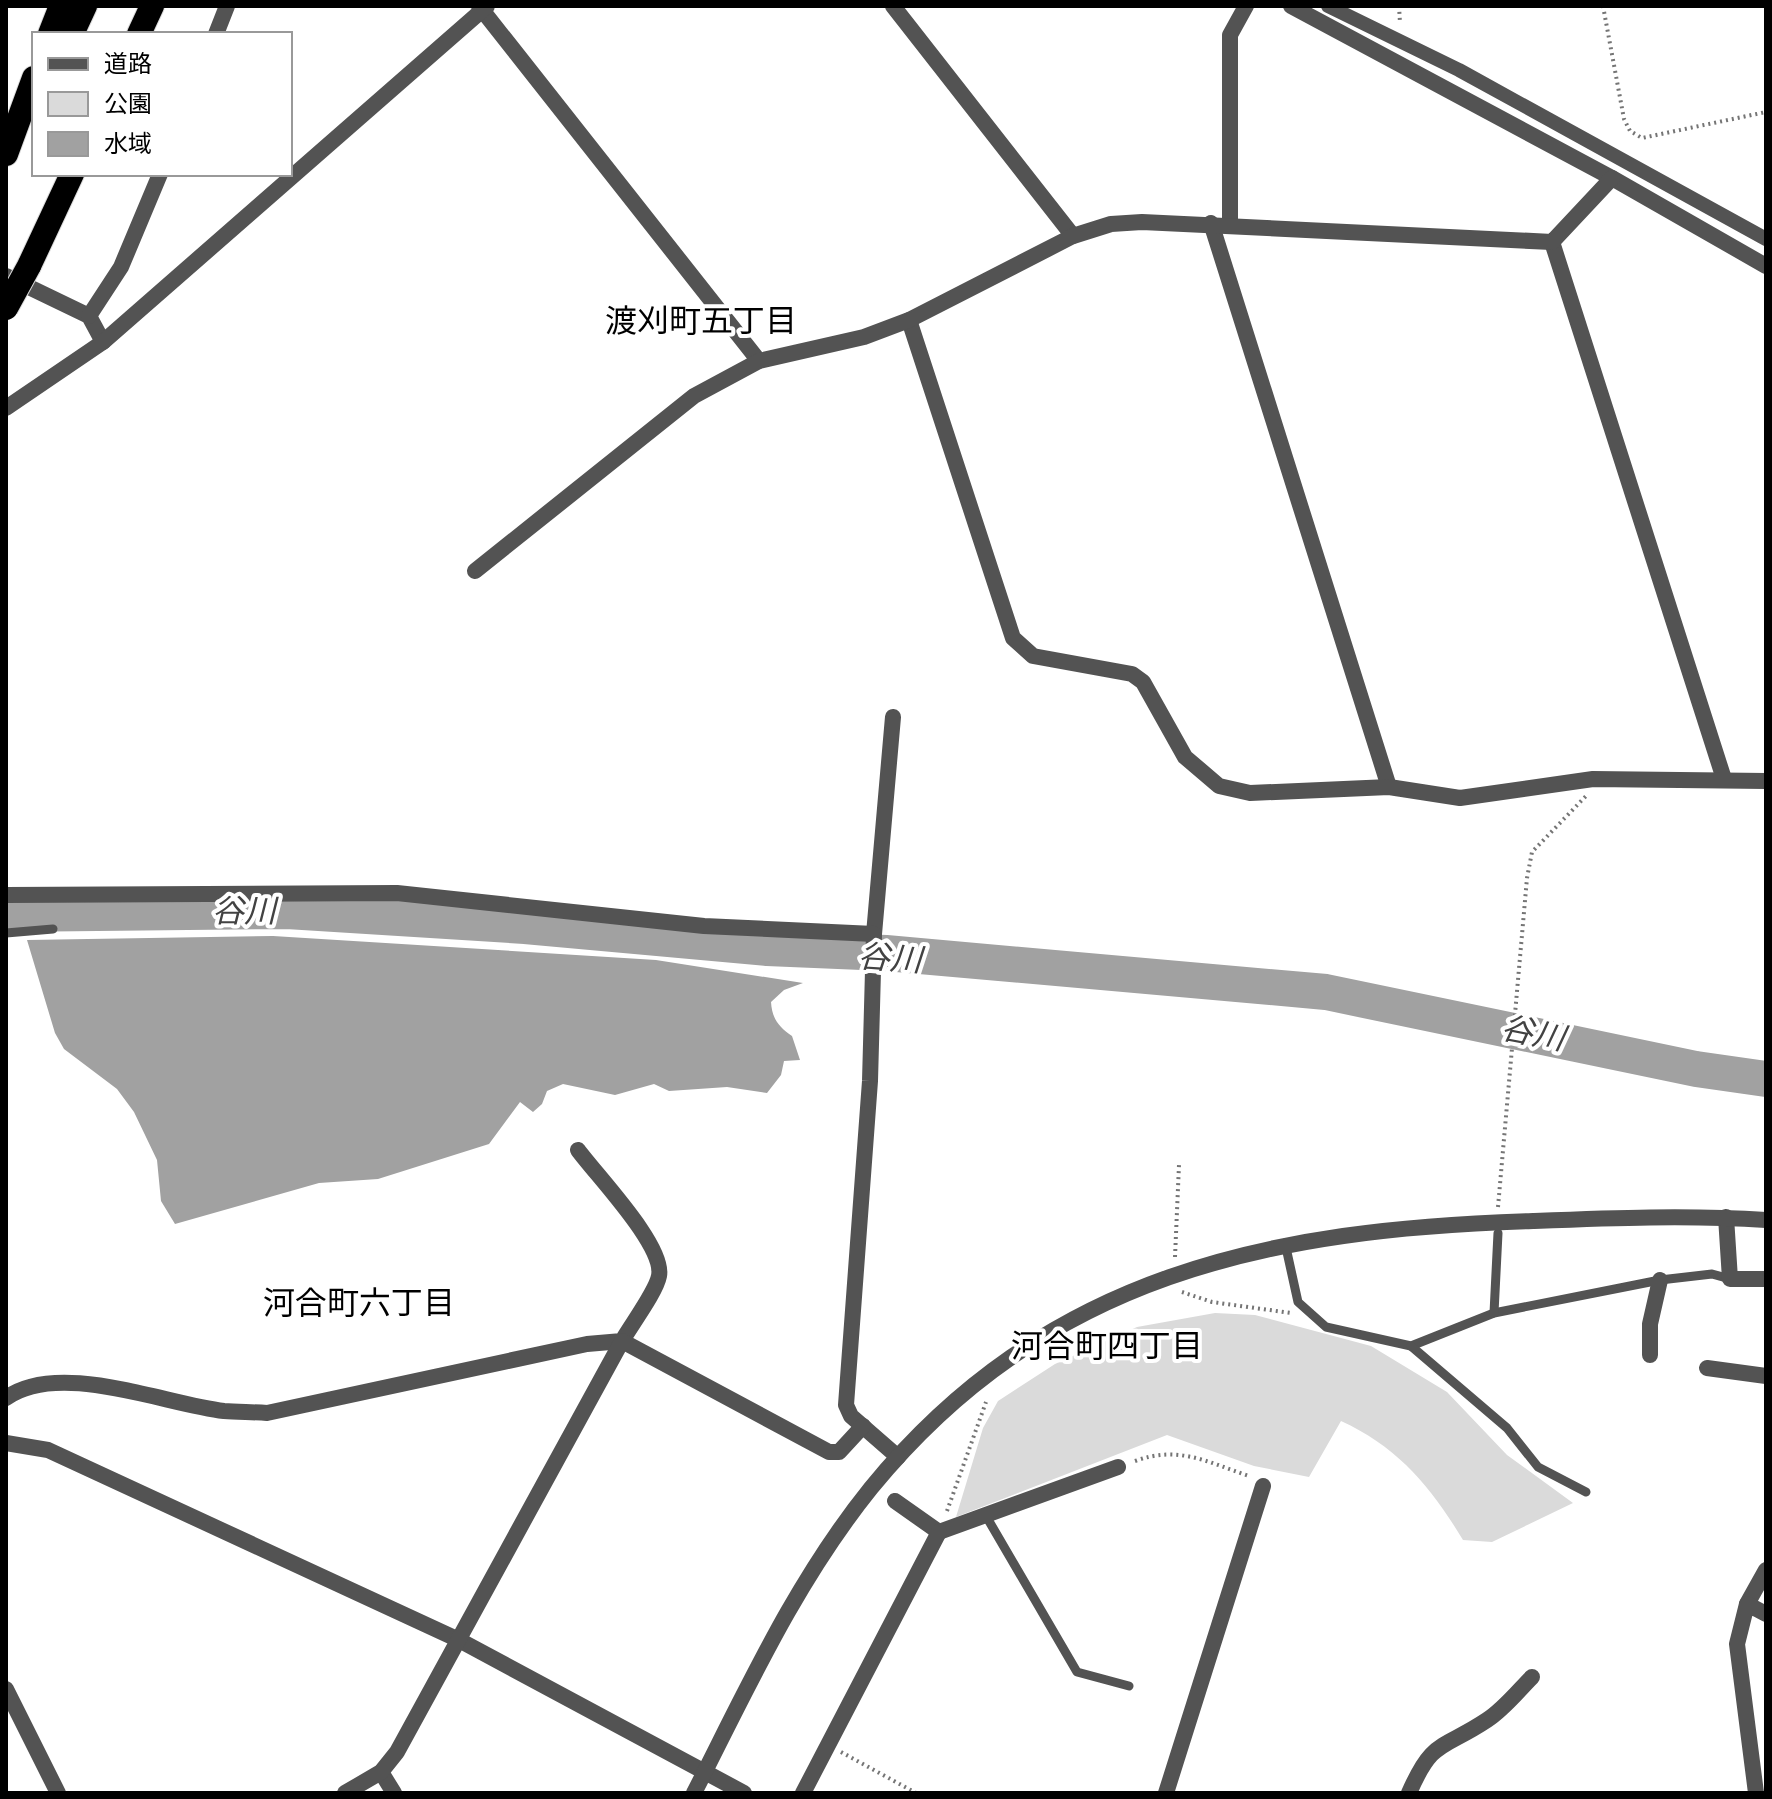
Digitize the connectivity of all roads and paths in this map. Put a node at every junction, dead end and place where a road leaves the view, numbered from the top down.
1 (61, 6) edge
2 (85, 6) edge
3 (152, 6) edge
4 (227, 6) edge
5 (893, 6) edge
6 (1246, 6) edge
7 (1291, 6) edge
8 (1328, 6) edge
9 (1603, 6) edge
10 (483, 7) edge
11 (51, 32) edge
12 (73, 32) edge
13 (140, 32) edge
14 (217, 32) edge
15 (32, 83) edge
16 (1766, 112) edge
17 (32, 119) edge
18 (6, 154) edge
19 (6, 174) edge
20 (292, 175) edge
21 (71, 176) edge
22 (159, 176) edge
23 (291, 176) edge
24 (1612, 178) junction
25 (1211, 223) junction
26 (1230, 224) junction
27 (1073, 236) junction
28 (1766, 239) edge
29 (1552, 242) junction
30 (1766, 266) edge
31 (6, 276) edge
32 (6, 308) edge
33 (89, 316) junction
34 (909, 320) junction
35 (103, 342) junction
36 (759, 361) junction
37 (6, 408) edge
38 (475, 571) dead end
39 (893, 717) dead end
40 (1593, 779) junction
41 (1724, 779) junction
42 (1766, 781) edge
43 (1389, 787) junction
44 (6, 895) edge
45 (53, 929) dead end
46 (6, 933) edge
47 (874, 938) junction
48 (578, 1150) dead end
49 (1179, 1165) dead end
50 (1726, 1217) junction
51 (1766, 1220) edge
52 (1497, 1228) junction
53 (1285, 1243) junction
54 (1730, 1279) junction
55 (1766, 1279) edge
56 (1660, 1280) junction
57 (1173, 1282) junction
58 (1309, 1312) junction
59 (1494, 1313) junction
60 (622, 1341) junction
61 (1411, 1346) junction
62 (1650, 1355) dead end
63 (1707, 1368) dead end
64 (1766, 1376) edge
65 (6, 1398) edge
66 (987, 1398) dead end
67 (863, 1426) junction
68 (6, 1443) edge
69 (898, 1457) junction
70 (1118, 1467) joint
71 (1263, 1486) joint
72 (1586, 1492) dead end
73 (895, 1501) dead end
74 (986, 1516) junction
75 (939, 1532) junction
76 (1766, 1570) edge
77 (1747, 1604) junction
78 (1766, 1614) edge
79 (459, 1640) junction
80 (1532, 1677) dead end
81 (1129, 1686) dead end
82 (6, 1689) edge
83 (830, 1745) junction
84 (381, 1772) junction
85 (705, 1772) junction
86 (58, 1793) edge
87 (345, 1793) edge
88 (394, 1793) edge
89 (694, 1793) edge
90 (744, 1793) edge
91 (803, 1793) edge
92 (916, 1793) edge
93 (1166, 1793) edge
94 (1409, 1793) edge
95 (1756, 1793) edge

1 - 11 highway
2 - 12 highway
3 - 13 highway
4 - 14 street
5 - 27 street
6 - 26 street
7 - 24 street
8 - 28 street
9 - 16 path
10 - 20 street
10 - 36 street
15 - 18 highway
17 - 19 highway
21 - 32 highway, bridge
22 - 33 street
23 - 35 street
24 - 29 street
24 - 30 street
25 - 26 street
25 - 27 street
25 - 43 street
26 - 29 street
27 - 34 street
29 - 41 street
31 - 33 street
33 - 35 street
34 - 36 street
34 - 43 street
35 - 37 street
36 - 38 street
39 - 47 street
40 - 41 street
40 - 43 street
40 - 52 path
41 - 42 street
44 - 47 street
45 - 46 lane
47 - 67 street
48 - 60 street
49 - 57 path
50 - 51 street
50 - 52 street
50 - 54 street
52 - 53 street
52 - 59 lane
53 - 57 street
53 - 58 lane
54 - 55 street
54 - 56 lane
56 - 59 lane
56 - 62 street
57 - 58 path
57 - 69 street
58 - 61 lane
59 - 61 lane
60 - 65 street
60 - 67 street
60 - 79 street
61 - 72 lane
63 - 64 street
66 - 75 path
67 - 69 street
68 - 79 street
69 - 85 street
70 - 71 path
70 - 74 street
71 - 93 street
73 - 75 street
74 - 75 street
74 - 81 lane
75 - 83 street
76 - 77 street
77 - 78 street
77 - 95 street
79 - 84 street
79 - 85 street
80 - 94 street
82 - 86 street
83 - 91 street
83 - 92 path
84 - 87 street
84 - 88 street
85 - 89 street
85 - 90 street

